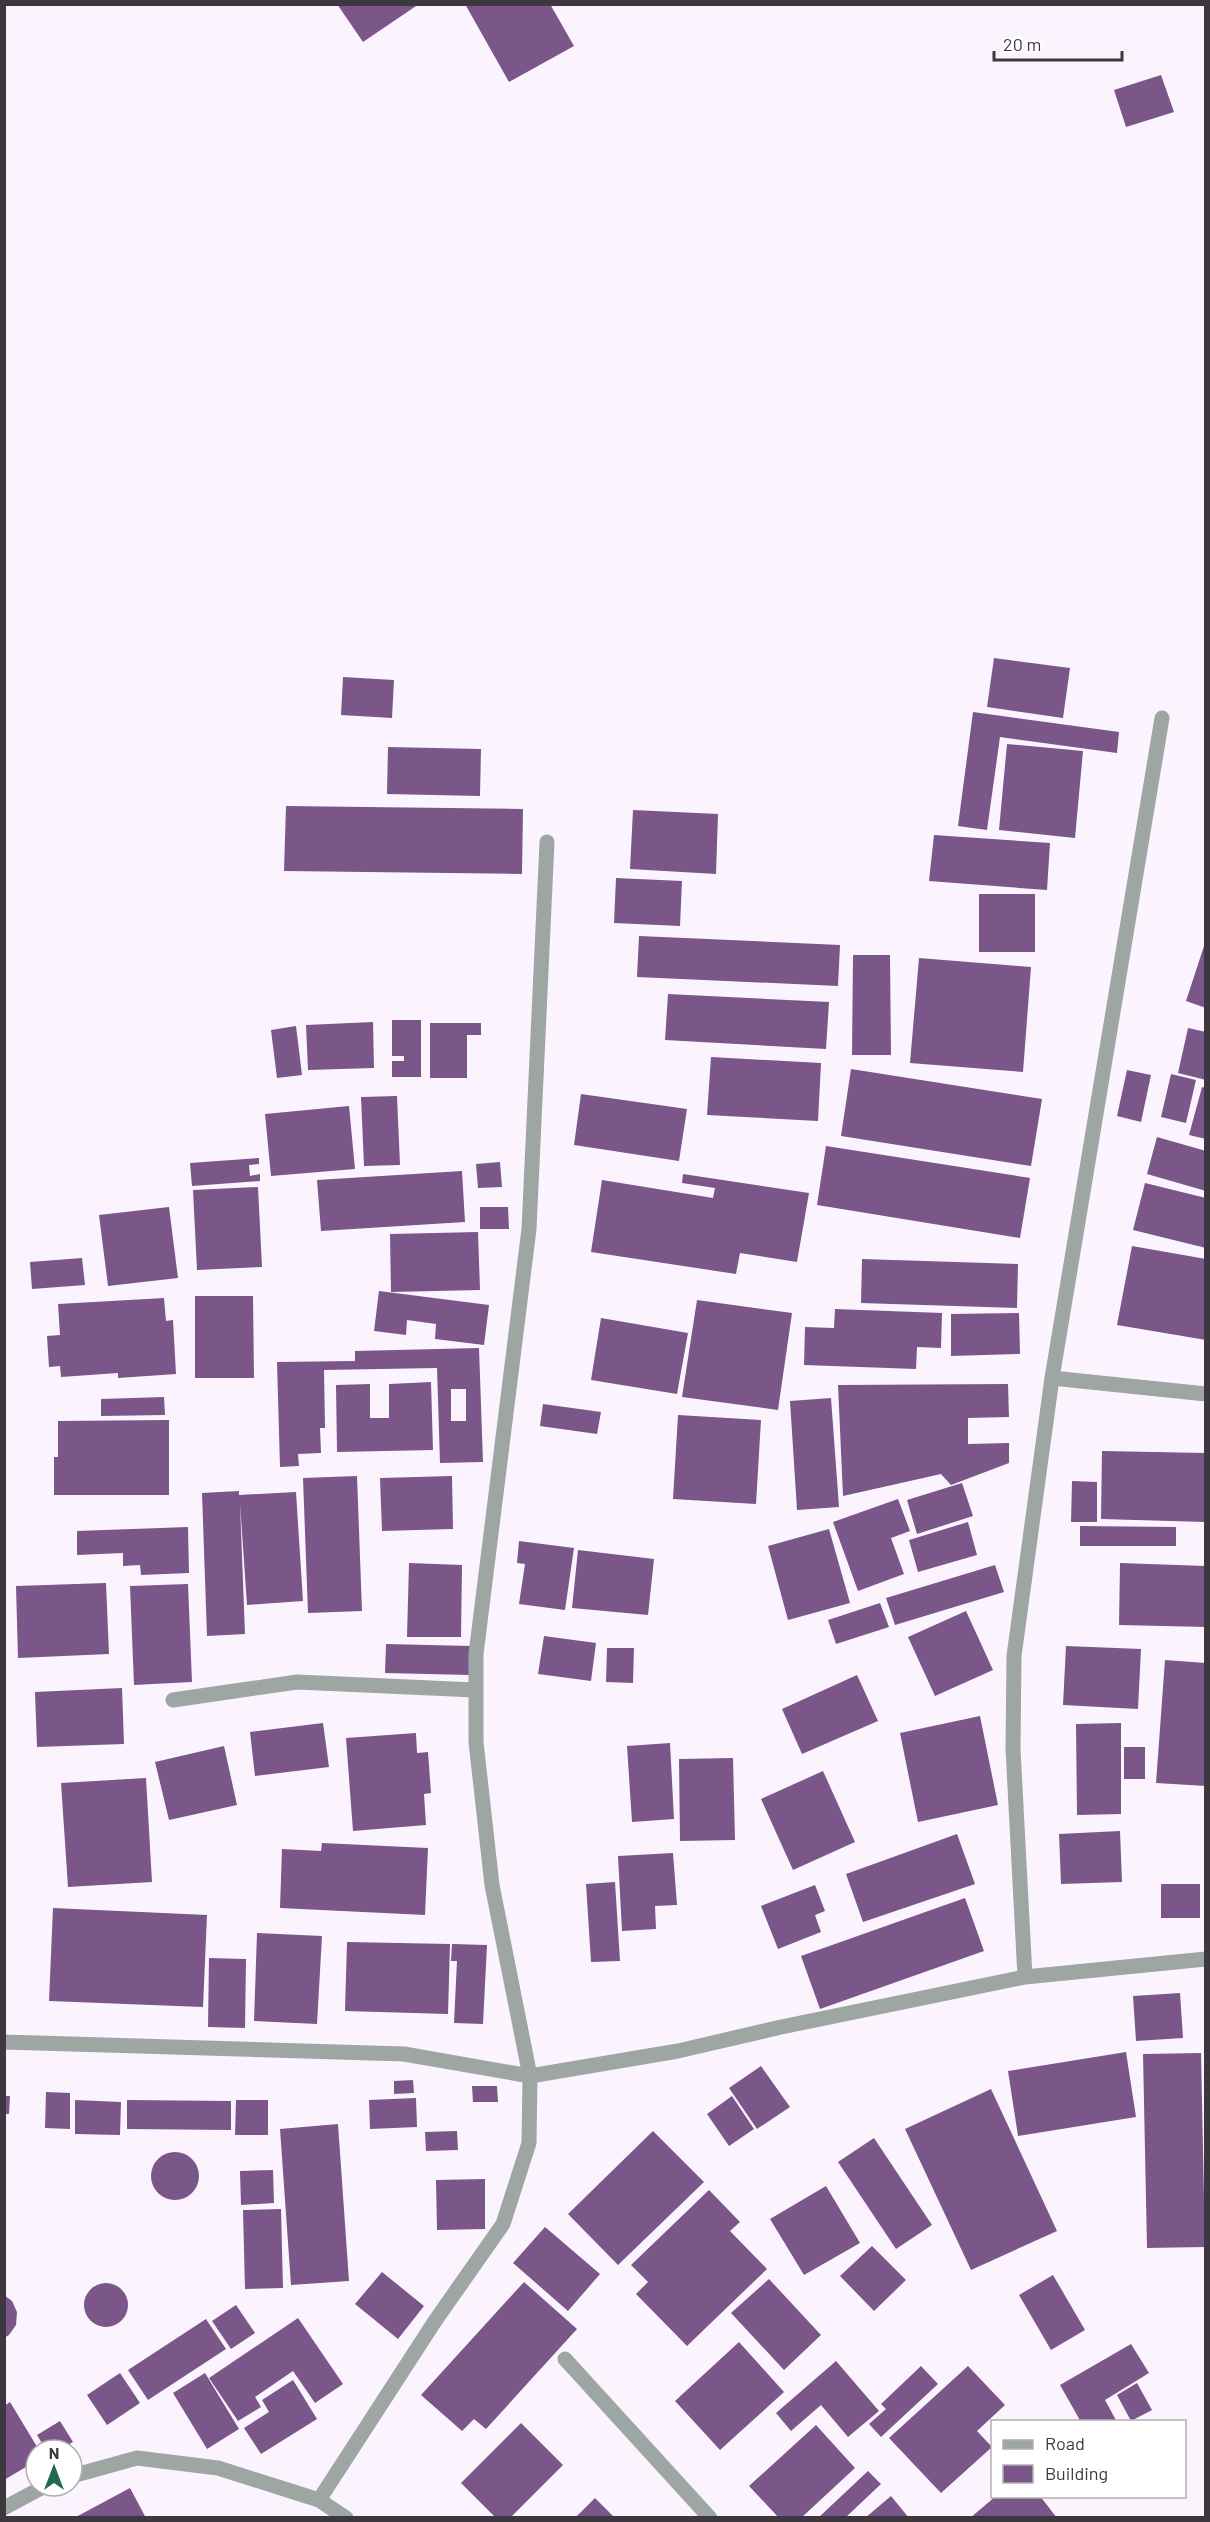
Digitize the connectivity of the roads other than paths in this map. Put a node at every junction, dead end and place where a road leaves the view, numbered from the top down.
1 (1162, 718) dead end
2 (547, 842) dead end
3 (1052, 1378) junction
4 (1206, 1394) edge
5 (475, 1689) junction
6 (173, 1700) dead end
7 (1206, 1959) edge
8 (1025, 1977) junction
9 (4, 2042) edge
10 (530, 2076) junction
11 (565, 2359) dead end
12 (84, 2473) edge
13 (24, 2497) edge
14 (319, 2500) junction
15 (4, 2508) edge
16 (346, 2517) edge
17 (710, 2517) edge

1 - 3 street
2 - 5 street
3 - 4 street
3 - 8 street
5 - 6 street
5 - 10 street
7 - 8 street
8 - 10 street
9 - 10 street
10 - 14 street
11 - 17 street
12 - 14 street
13 - 15 street
14 - 16 street

